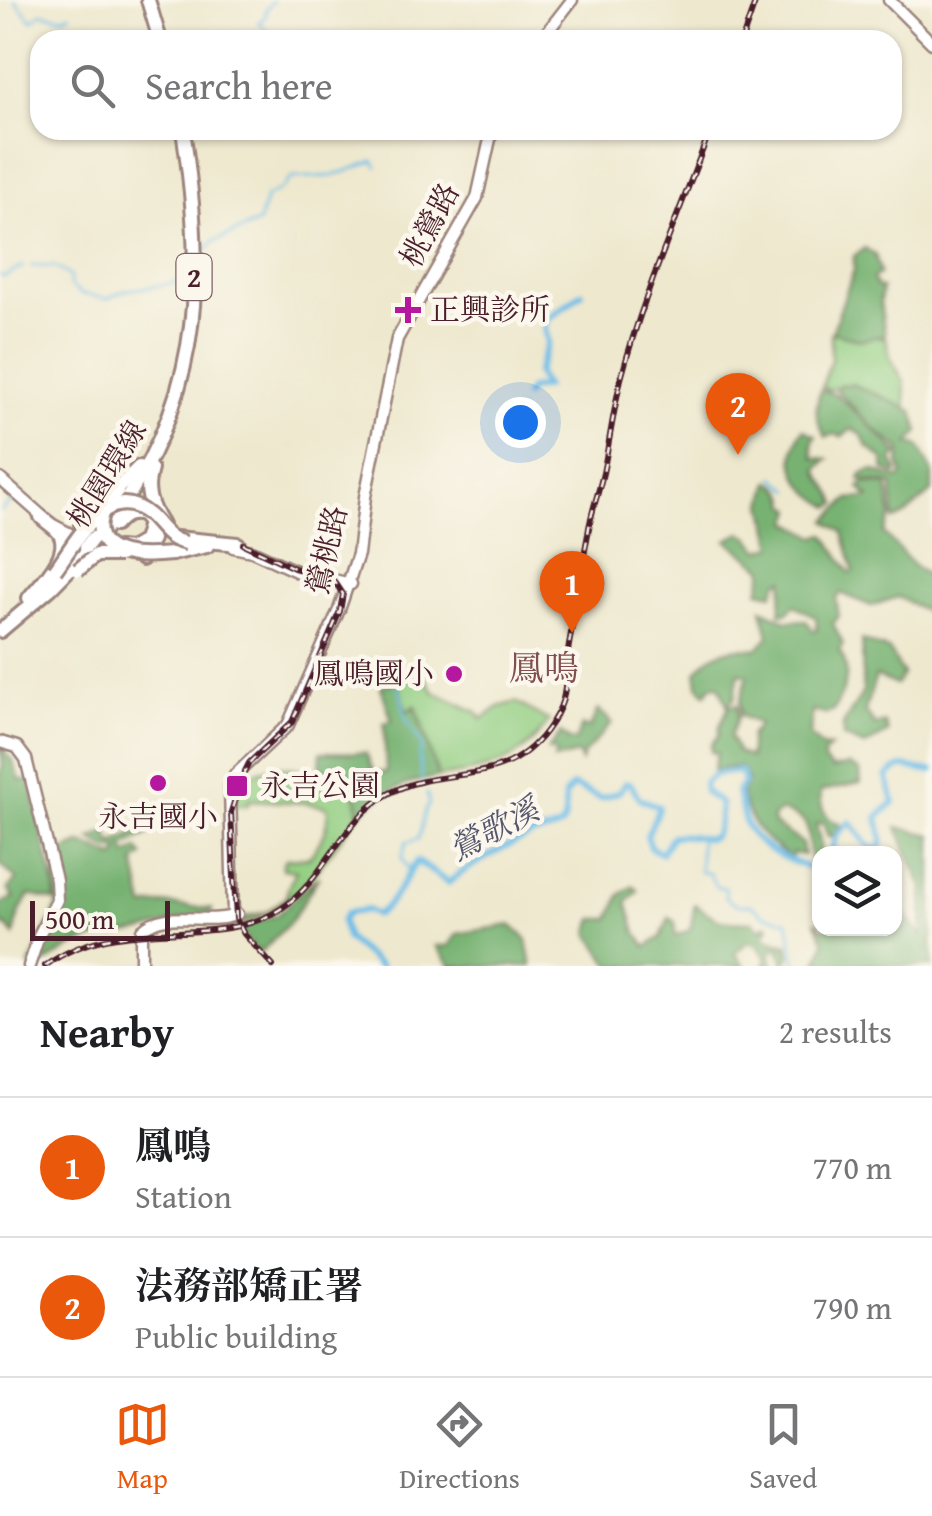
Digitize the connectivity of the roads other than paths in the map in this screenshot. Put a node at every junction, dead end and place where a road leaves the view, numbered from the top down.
1 (150, 0) edge
2 (572, 0) edge
3 (892, 0) edge
4 (159, 30) edge
5 (549, 30) edge
6 (932, 40) edge
7 (182, 140) edge
8 (182, 140) edge
9 (490, 140) edge
10 (147, 461) junction
11 (0, 476) edge
12 (365, 498) joint
13 (93, 512) junction
14 (40, 517) junction
15 (56, 522) junction
16 (73, 534) junction
17 (214, 543) junction
18 (96, 544) junction
19 (238, 544) junction
20 (189, 546) junction
21 (172, 554) junction
22 (148, 556) junction
23 (350, 583) junction
24 (29, 605) junction
25 (2, 626) edge
26 (0, 741) edge
27 (235, 916) junction
28 (29, 966) edge
29 (141, 966) edge

1 - 4 highway
2 - 5 main road
3 - 6 main road
7 - 10 highway, 桃園環線 / 2
8 - 10 highway, 桃園環線 / 2
9 - 12 main road, 桃鶯路
10 - 13 highway
10 - 17 highway
10 - 18 highway, 桃園環線 / 2
10 - 21 highway, bridge
10 - 22 highway
11 - 14 main road
11 - 15 main road
12 - 23 main road, 鶯桃路
13 - 15 highway
13 - 16 highway
14 - 16 main road
14 - 24 highway
15 - 16 main road
16 - 18 main road
16 - 22 main road
17 - 19 highway
17 - 20 highway
17 - 22 main road
17 - 23 main road
18 - 22 main road
18 - 24 highway
18 - 25 highway, 桃園環線 / 2
19 - 22 main road
19 - 23 main road
20 - 21 highway, bridge
20 - 24 highway, bridge
21 - 24 highway, bridge
23 - 27 main road, 鶯桃路
23 - 27 main road, 鶯桃路
24 - 25 highway
26 - 28 main road
27 - 29 main road

